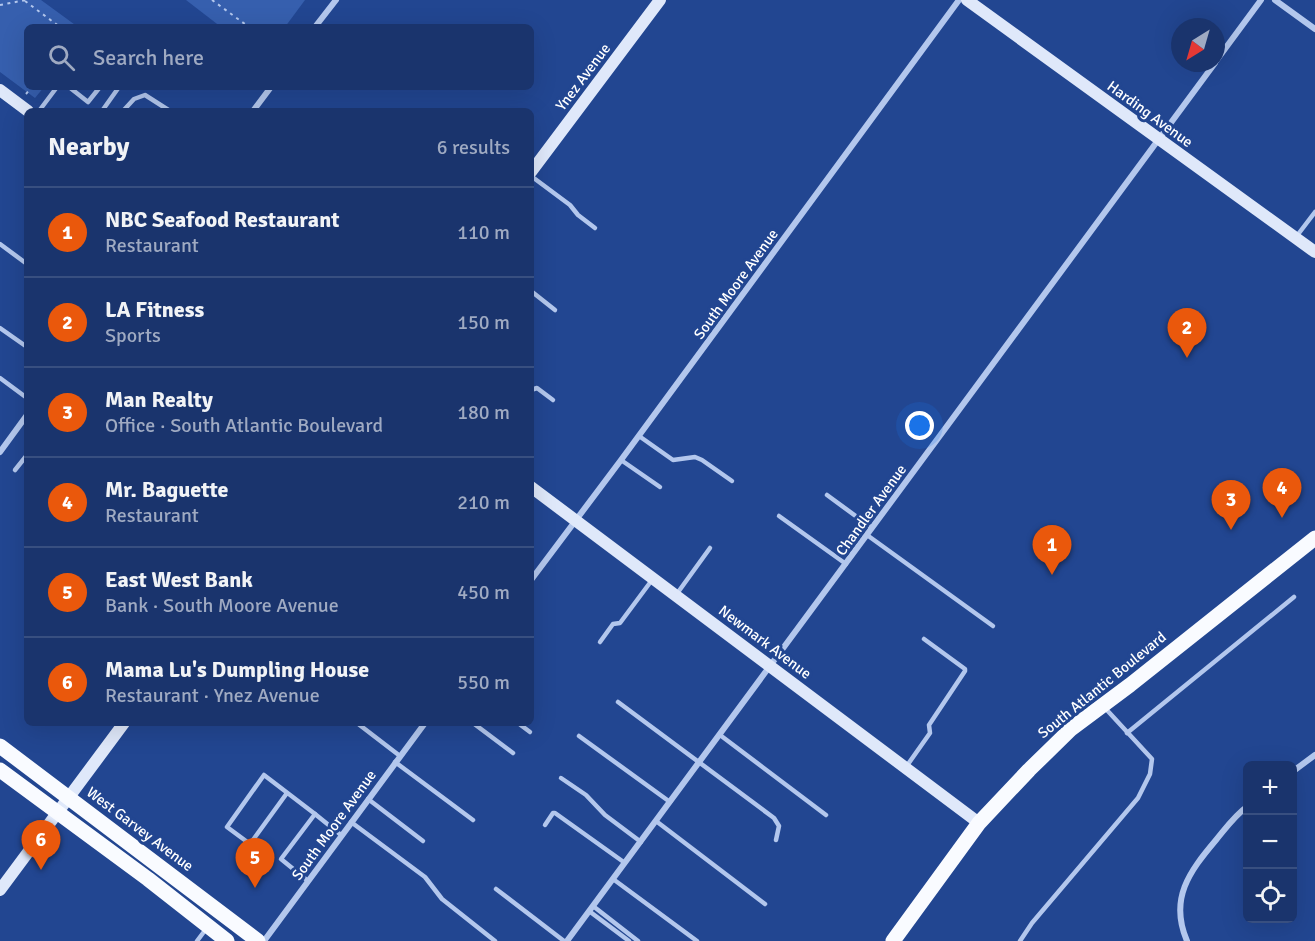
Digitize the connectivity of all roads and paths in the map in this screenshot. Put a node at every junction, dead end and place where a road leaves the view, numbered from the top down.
1 (212, 0) edge
2 (336, 0) edge
3 (660, 0) edge
4 (959, 0) edge
5 (1261, 0) edge
6 (1275, 0) edge
7 (26, 1) edge
8 (974, 1) edge
9 (0, 6) edge
10 (56, 24) edge
11 (245, 24) edge
12 (317, 24) edge
13 (1315, 29) edge
14 (1225, 49) edge
15 (1208, 72) edge
16 (0, 90) edge
17 (29, 90) edge
18 (55, 90) edge
19 (73, 90) edge
20 (97, 90) edge
21 (117, 90) edge
22 (269, 90) edge
23 (26, 94) dead end
24 (24, 108) edge
25 (41, 108) edge
26 (104, 108) edge
27 (126, 108) edge
28 (165, 108) edge
29 (255, 108) edge
30 (1159, 139) junction
31 (534, 170) edge
32 (534, 176) edge
33 (1315, 212) edge
34 (595, 228) dead end
35 (1296, 237) junction
36 (0, 244) edge
37 (1315, 252) edge
38 (24, 262) edge
39 (534, 293) edge
40 (555, 310) dead end
41 (0, 328) edge
42 (24, 345) edge
43 (0, 378) edge
44 (534, 389) edge
45 (24, 396) edge
46 (553, 400) dead end
47 (24, 420) edge
48 (639, 436) junction
49 (0, 452) edge
50 (24, 459) edge
51 (621, 460) junction
52 (15, 470) dead end
53 (732, 482) dead end
54 (660, 487) dead end
55 (534, 488) edge
56 (827, 495) dead end
57 (779, 516) dead end
58 (575, 519) junction
59 (872, 528) junction
60 (867, 535) junction
61 (1315, 538) edge
62 (710, 548) dead end
63 (846, 564) junction
64 (534, 576) edge
65 (653, 577) junction
66 (676, 595) junction
67 (1294, 597) dead end
68 (993, 626) dead end
69 (924, 639) dead end
70 (600, 642) dead end
71 (771, 665) junction
72 (618, 702) dead end
73 (1103, 706) junction
74 (118, 726) edge
75 (361, 726) edge
76 (423, 726) edge
77 (477, 726) edge
78 (522, 726) edge
79 (530, 732) dead end
80 (1127, 733) junction
81 (720, 735) junction
82 (579, 736) dead end
83 (0, 746) edge
84 (513, 753) dead end
85 (1315, 755) edge
86 (400, 756) junction
87 (395, 762) junction
88 (700, 762) junction
89 (906, 767) junction
90 (1297, 769) edge
91 (0, 770) edge
92 (561, 778) dead end
93 (287, 793) junction
94 (68, 797) junction
95 (368, 799) junction
96 (670, 802) junction
97 (1243, 809) edge
98 (57, 812) junction
99 (315, 814) junction
100 (826, 815) dead end
101 (473, 820) dead end
102 (656, 821) junction
103 (351, 822) junction
104 (979, 823) junction
105 (545, 825) dead end
106 (341, 835) junction
107 (776, 840) dead end
108 (423, 841) dead end
109 (641, 842) junction
110 (625, 863) junction
111 (613, 879) junction
112 (179, 880) junction
113 (308, 881) junction
114 (496, 889) dead end
115 (0, 890) edge
116 (168, 895) junction
117 (765, 904) dead end
118 (591, 909) junction
119 (208, 926) junction
120 (197, 941) edge
121 (227, 941) edge
122 (258, 941) edge
123 (264, 941) edge
124 (495, 941) edge
125 (565, 941) edge
126 (629, 941) edge
127 (638, 941) edge
128 (697, 941) edge
129 (893, 941) edge
130 (1020, 941) edge
131 (1187, 941) edge

1 - 11 path
2 - 12 street
3 - 31 street, Ynez Avenue
4 - 48 street, South Moore Avenue
5 - 14 street, Chandler Avenue
6 - 13 street
7 - 9 path
7 - 10 path
8 - 30 street, Harding Avenue
15 - 30 street, Chandler Avenue
16 - 24 street
17 - 23 path
18 - 25 lane
19 - 20 lane
21 - 26 lane
22 - 29 street
27 - 28 lane
30 - 35 street, Harding Avenue
30 - 59 street, Chandler Avenue
32 - 34 lane
33 - 35 lane
35 - 37 street, Harding Avenue
36 - 38 lane
39 - 40 lane
41 - 42 lane
43 - 45 lane
44 - 46 lane
47 - 49 street
48 - 51 street, South Moore Avenue
48 - 53 lane
50 - 52 lane
51 - 54 lane
51 - 58 street, South Moore Avenue
55 - 58 street, Newmark Avenue
56 - 59 lane
57 - 63 lane
58 - 64 street, South Moore Avenue
58 - 65 street, Newmark Avenue
59 - 60 street, Chandler Avenue
60 - 63 street, Chandler Avenue
60 - 68 lane
61 - 73 main road, South Atlantic Boulevard
62 - 66 lane
63 - 71 street, Chandler Avenue
65 - 66 street, Newmark Avenue
65 - 70 lane
66 - 71 street, Newmark Avenue
67 - 80 lane
69 - 89 lane
71 - 81 street, Chandler Avenue
71 - 89 street, Newmark Avenue
72 - 88 lane
73 - 80 lane
73 - 104 main road, South Atlantic Boulevard
74 - 94 street
75 - 86 lane
76 - 86 street, South Moore Avenue
77 - 84 lane
78 - 79 lane
80 - 130 lane
81 - 88 street, Chandler Avenue
81 - 100 lane
82 - 96 lane
83 - 94 main road, West Garvey Avenue
85 - 90 street
86 - 87 street, South Moore Avenue
87 - 95 street, South Moore Avenue
87 - 101 lane
88 - 96 street, Chandler Avenue
88 - 107 lane
89 - 104 street, Newmark Avenue
91 - 98 main road
92 - 109 lane
93 - 93 lane
93 - 99 lane
94 - 98 street
94 - 112 main road, West Garvey Avenue
95 - 103 street, South Moore Avenue
95 - 108 lane
96 - 102 street, Chandler Avenue
97 - 131 street
98 - 115 street
98 - 116 main road
99 - 106 lane
99 - 113 lane
102 - 109 street, Chandler Avenue
102 - 117 lane
103 - 106 street, South Moore Avenue
103 - 124 lane
104 - 129 main road, South Atlantic Boulevard
105 - 110 lane
106 - 113 street, South Moore Avenue
109 - 110 street, Chandler Avenue
110 - 111 street, Chandler Avenue
111 - 118 street, Chandler Avenue
111 - 128 lane
112 - 116 main road
112 - 122 main road, West Garvey Avenue
113 - 123 street, South Moore Avenue
114 - 125 lane
116 - 119 main road
118 - 125 street, Chandler Avenue
118 - 126 lane
118 - 127 lane
119 - 120 lane
119 - 121 main road

